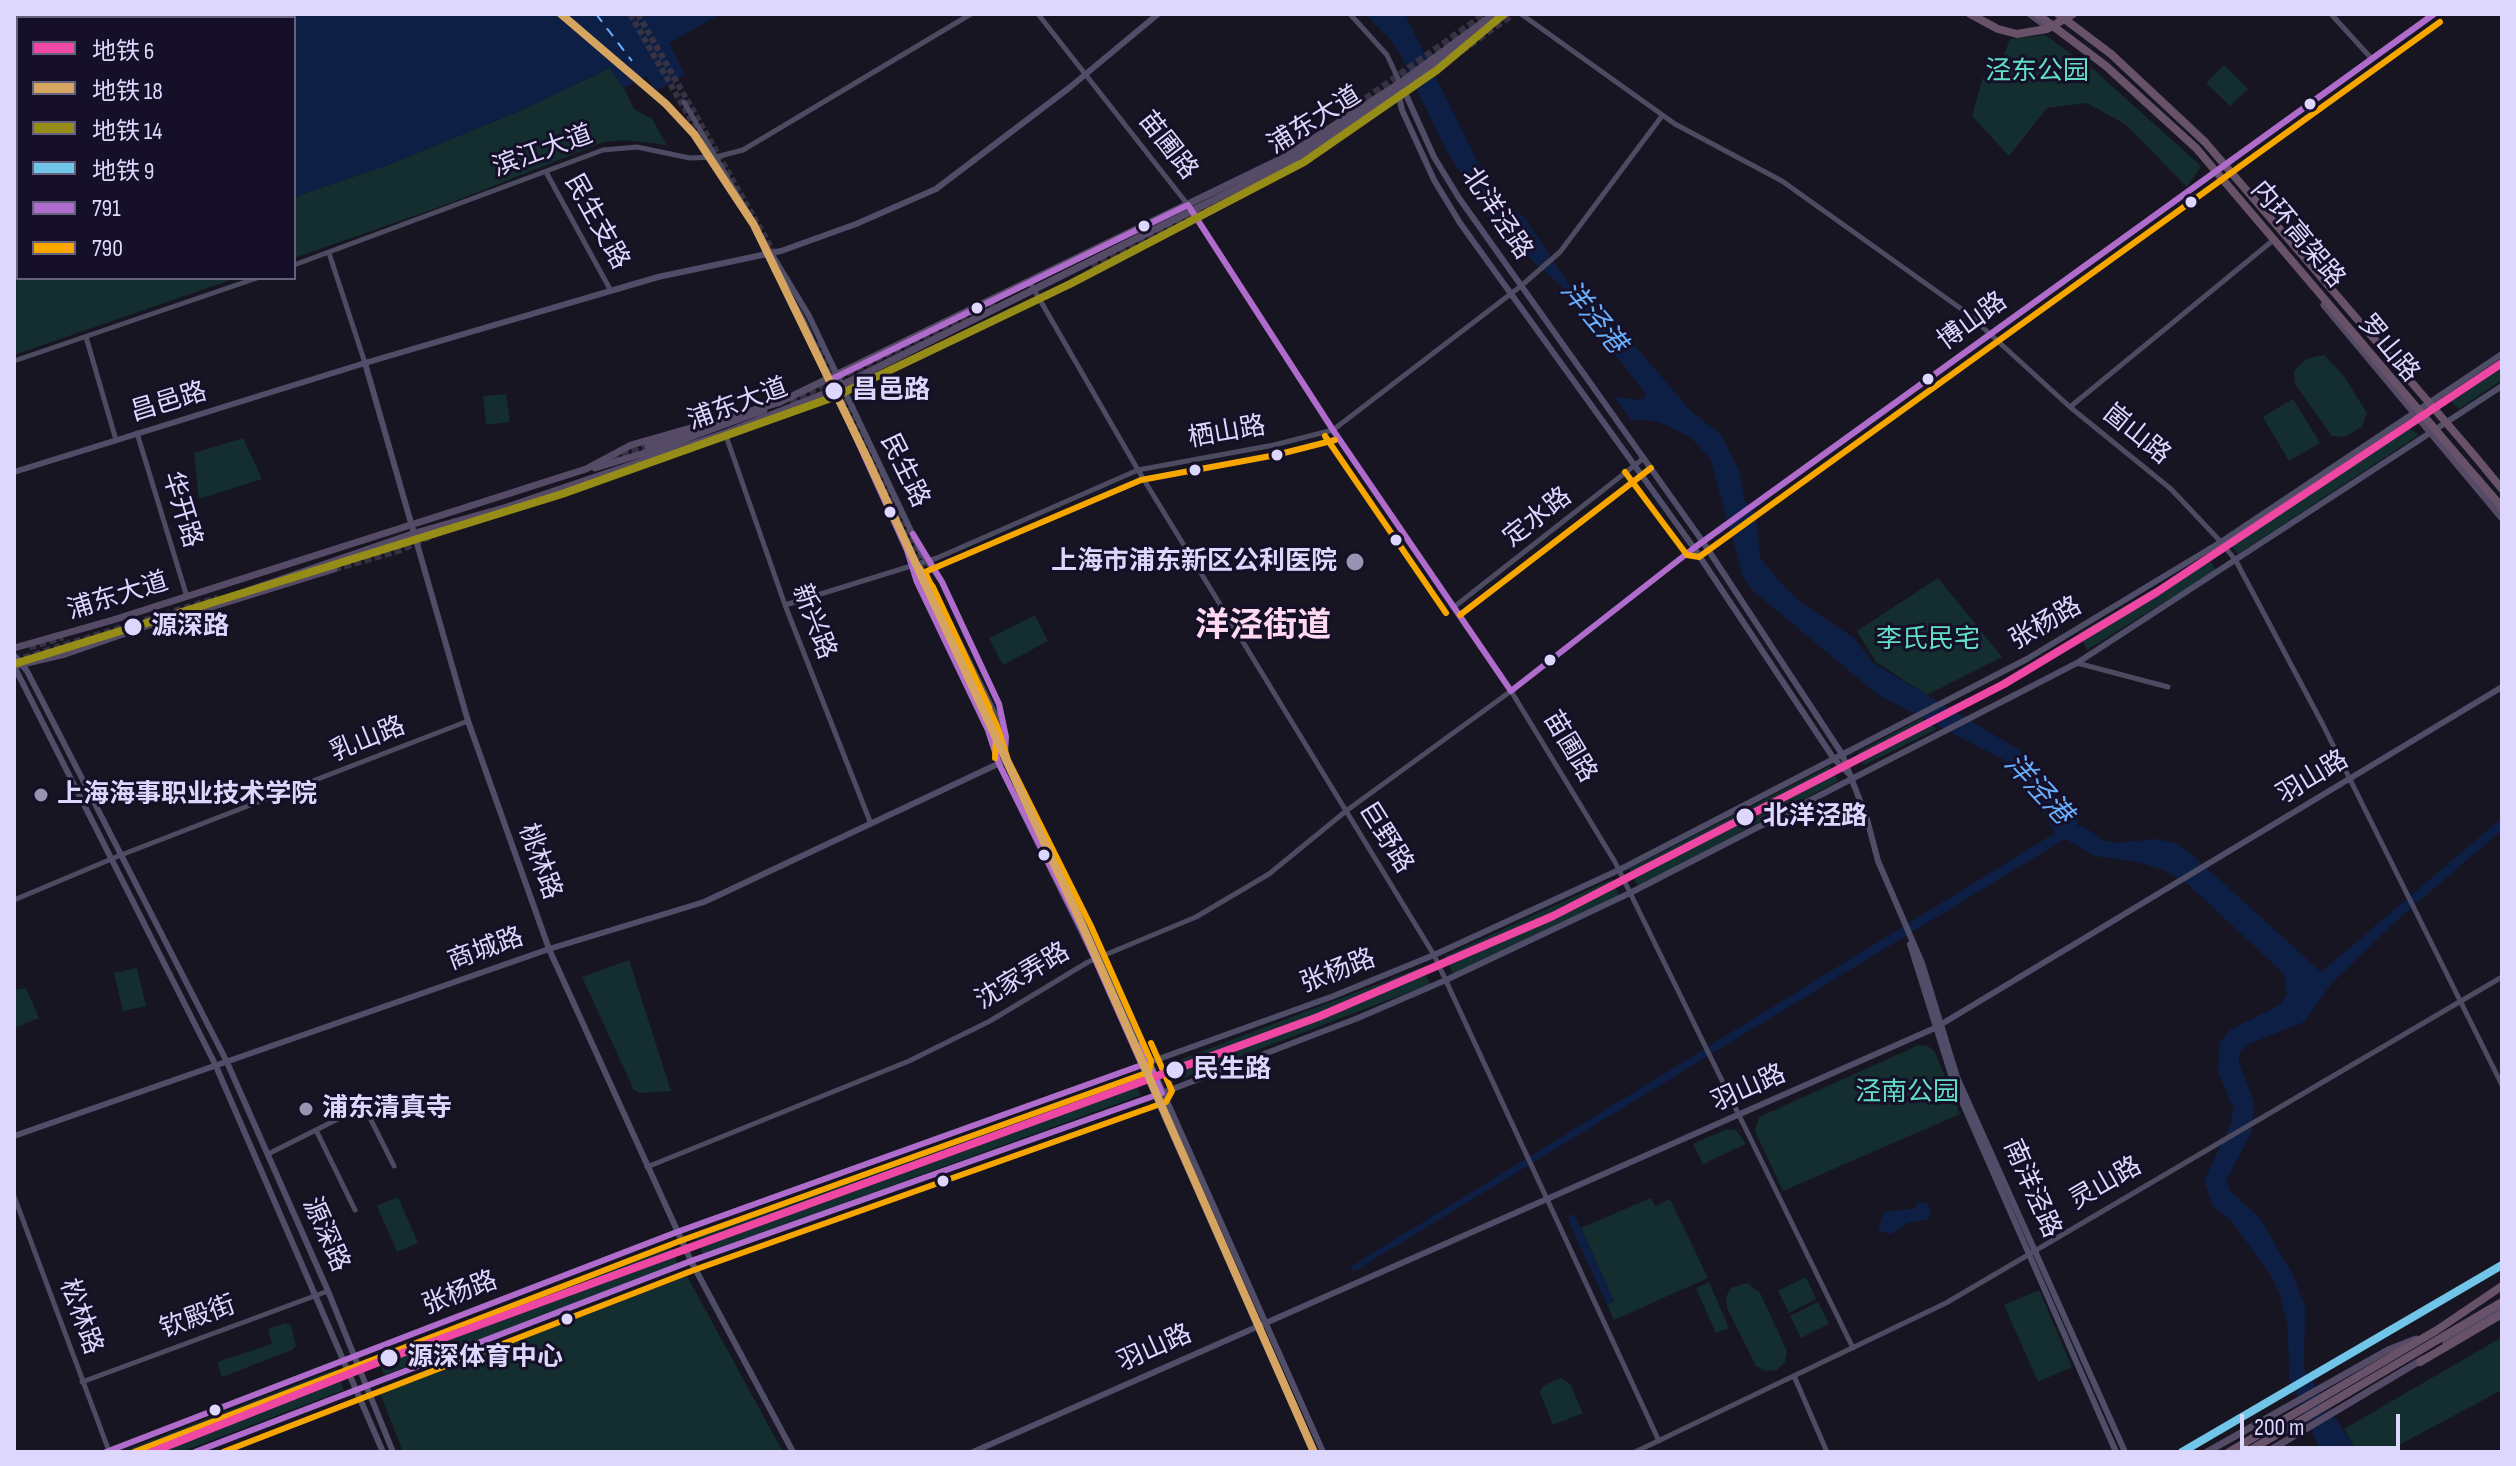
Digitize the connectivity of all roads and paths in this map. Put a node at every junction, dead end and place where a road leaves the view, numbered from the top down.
1 (971, 14) edge
2 (1038, 14) edge
3 (1158, 14) edge
4 (1350, 14) edge
5 (1494, 14) edge
6 (1506, 14) edge
7 (1521, 14) edge
8 (1970, 14) edge
9 (2030, 14) edge
10 (2037, 14) edge
11 (2061, 14) edge
12 (2073, 14) edge
13 (2331, 14) edge
14 (2434, 14) edge
15 (2371, 58) junction
16 (1438, 60) junction
17 (1086, 74) junction
18 (1403, 86) junction
19 (684, 102) dead end
20 (1662, 116) junction
21 (716, 157) junction
22 (2228, 164) junction
23 (546, 172) junction
24 (2214, 174) junction
25 (1190, 208) junction
26 (2271, 242) junction
27 (329, 253) junction
28 (771, 253) junction
29 (296, 264) edge
30 (251, 280) edge
31 (1031, 285) junction
32 (1521, 286) junction
33 (611, 291) junction
34 (1510, 294) junction
35 (1990, 333) junction
36 (86, 337) junction
37 (2502, 354) edge
38 (14, 361) edge
39 (365, 363) junction
40 (833, 378) junction
41 (2502, 386) edge
42 (838, 387) junction
43 (2431, 402) junction
44 (773, 405) junction
45 (2070, 407) junction
46 (2415, 413) junction
47 (2448, 422) junction
48 (1333, 430) junction
49 (137, 433) junction
50 (725, 433) junction
51 (2430, 433) junction
52 (116, 440) junction
53 (648, 446) tunnel mouth
54 (1644, 458) junction
55 (1633, 466) junction
56 (586, 469) junction
57 (1138, 470) junction
58 (14, 472) edge
59 (2502, 486) edge
60 (2502, 507) edge
61 (2502, 518) edge
62 (414, 529) junction
63 (1703, 542) junction
64 (2221, 542) junction
65 (1694, 548) junction
66 (927, 561) junction
67 (2236, 561) junction
68 (912, 567) junction
69 (334, 569) tunnel mouth
70 (242, 592) junction
71 (187, 597) junction
72 (228, 603) junction
73 (785, 605) junction
74 (1454, 607) junction
75 (186, 614) junction
76 (14, 648) edge
77 (14, 655) edge
78 (2077, 663) junction
79 (17, 665) edge
80 (2168, 687) dead end
81 (2502, 687) edge
82 (1511, 691) junction
83 (468, 721) junction
84 (988, 730) junction
85 (1006, 737) junction
86 (1842, 754) junction
87 (1834, 759) junction
88 (1002, 762) junction
89 (1854, 780) junction
90 (2348, 780) junction
91 (1346, 811) junction
92 (871, 824) junction
93 (121, 855) junction
94 (112, 859) junction
95 (1619, 870) junction
96 (1630, 893) junction
97 (14, 900) edge
98 (549, 949) junction
99 (1434, 955) junction
100 (1098, 958) junction
101 (2502, 977) edge
102 (1446, 980) junction
103 (2460, 1002) junction
104 (1938, 1027) junction
105 (226, 1060) junction
106 (1150, 1063) junction
107 (215, 1064) junction
108 (1142, 1065) junction
109 (2502, 1085) edge
110 (1162, 1093) junction
111 (1154, 1095) junction
112 (1739, 1115) junction
113 (316, 1130) junction
114 (14, 1136) edge
115 (268, 1154) junction
116 (394, 1166) dead end
117 (646, 1168) junction
118 (14, 1196) edge
119 (1547, 1199) junction
120 (355, 1210) dead end
121 (677, 1232) junction
122 (2032, 1250) junction
123 (691, 1261) junction
124 (2502, 1286) edge
125 (328, 1291) junction
126 (318, 1295) junction
127 (2502, 1305) edge
128 (2502, 1314) edge
129 (1264, 1326) junction
130 (2437, 1330) junction
131 (1853, 1348) junction
132 (355, 1354) junction
133 (344, 1358) junction
134 (2420, 1362) junction
135 (1794, 1376) junction
136 (82, 1382) junction
137 (2359, 1382) junction
138 (366, 1387) junction
139 (358, 1391) junction
140 (1659, 1441) junction
141 (108, 1452) edge
142 (195, 1452) edge
143 (383, 1452) edge
144 (393, 1452) edge
145 (793, 1452) edge
146 (973, 1452) edge
147 (1313, 1452) edge
148 (1323, 1452) edge
149 (1635, 1452) edge
150 (1827, 1452) edge
151 (2116, 1452) edge
152 (2125, 1452) edge
153 (2207, 1452) edge
154 (2229, 1452) edge
155 (2247, 1452) edge
156 (2267, 1452) edge

1 - 21 street, 滨江大道
2 - 17 street, 苗圃路
3 - 17 main road, 昌邑路
4 - 18 street, 北洋泾路
5 - 16 main road, 浦东大道
6 - 16 main road, 浦东大道
7 - 20 street, 崮山路
8 - 12 highway, bridge
9 - 24 main road, 罗山路
10 - 60 highway, 内环高架路, bridge
11 - 22 main road, 罗山路
11 - 59 highway, 内环高架路, bridge
13 - 15 street
14 - 15 main road, 博山路
15 - 22 main road, 博山路
16 - 18 main road, 浦东大道
17 - 25 street, 苗圃路
17 - 28 main road, 昌邑路
18 - 25 main road, 浦东大道
18 - 32 main road, 北洋泾路
18 - 34 main road, 北洋泾路
19 - 21 street, 民生路
20 - 32 street, 栖山路
20 - 35 street, 崮山路
21 - 23 street, 滨江大道
21 - 28 street, 民生路
22 - 24 main road, 博山路
22 - 43 main road, 罗山路
23 - 27 street, 滨江大道
23 - 33 street, 民生支路
24 - 26 main road, 罗山路
24 - 35 main road, 博山路
25 - 31 main road, 浦东大道
25 - 48 street, 苗圃路
26 - 45 street
26 - 46 main road, 罗山路
27 - 29 street, 滨江大道
27 - 39 street, 桃林路
28 - 33 main road, 昌邑路
28 - 40 main road, 民生路
30 - 36 street
31 - 40 main road, 浦东大道
31 - 42 main road, 浦东大道
31 - 57 street, 巨野路
32 - 34 street, 栖山路
32 - 54 main road, 北洋泾路
33 - 39 main road, 昌邑路
34 - 48 street, 栖山路
34 - 55 main road, 北洋泾路
35 - 45 street, 崮山路
35 - 63 main road, 博山路
36 - 38 street
36 - 52 street
37 - 43 main road, 张杨路
39 - 49 main road, 昌邑路
39 - 62 main road, 桃林路
40 - 42 main road, 民生路
40 - 44 main road, 浦东大道
41 - 47 main road, 张杨路
42 - 50 main road, 浦东大道
42 - 66 main road, 民生路
42 - 68 main road, 民生路
43 - 46 main road, 张杨路
43 - 47 main road, 罗山路
44 - 53 main road
44 - 56 main road
44 - 56 main road, 浦东大道
45 - 64 street, 崮山路
46 - 51 main road, 罗山路
46 - 64 main road, 张杨路
47 - 51 main road, 张杨路
47 - 59 main road, 罗山路
48 - 57 street, 栖山路
48 - 74 street, 苗圃路
49 - 52 main road, 昌邑路
49 - 71 street, 华开路
50 - 62 main road, 浦东大道
50 - 73 street, 新兴路
51 - 61 main road, 罗山路
51 - 67 main road, 张杨路
52 - 58 main road, 昌邑路
54 - 55 street, 定水路
54 - 63 main road, 北洋泾路
55 - 65 main road, 北洋泾路
55 - 74 street, 定水路
56 - 62 main road, 浦东大道
57 - 66 street, 栖山路
57 - 91 street, 巨野路
62 - 70 main road, 浦东大道
62 - 71 main road, 浦东大道
62 - 83 main road, 桃林路
63 - 65 main road, 博山路
63 - 86 main road, 北洋泾路
64 - 67 street, 崮山路
64 - 86 main road, 张杨路
65 - 82 street, 沈家弄路
65 - 87 main road, 北洋泾路
66 - 68 street, 栖山路
66 - 85 main road, 民生路
67 - 78 main road, 张杨路
67 - 90 street, 崮山路
68 - 73 street
68 - 84 main road, 民生路
69 - 72 main road
70 - 72 main road
70 - 75 main road, 浦东大道
71 - 76 main road, 浦东大道
72 - 75 main road
73 - 92 street, 新兴路
74 - 82 street, 苗圃路
75 - 79 main road, 浦东大道
77 - 79 main road, 源深路
78 - 80 street
78 - 89 main road, 张杨路
79 - 93 main road, 源深路
79 - 94 main road, 源深路
81 - 90 main road, 羽山路
82 - 91 street, 沈家弄路
82 - 95 street, 苗圃路
83 - 93 street, 乳山路
83 - 98 main road, 桃林路
84 - 85 main road
84 - 88 main road, 民生路
85 - 88 main road, 民生路
86 - 87 main road, 张杨路
86 - 89 main road, 北洋泾路
87 - 89 main road, 北洋泾路
87 - 95 main road, 张杨路
88 - 92 main road, 商城路
88 - 100 main road, 民生路
89 - 96 main road, 张杨路
89 - 104 main road, 南洋泾路
90 - 103 street, 崮山路
90 - 104 main road, 羽山路
91 - 99 street, 巨野路
91 - 100 street, 沈家弄路
92 - 98 main road, 商城路
93 - 94 street, 乳山路
93 - 105 main road, 源深路
94 - 97 street, 乳山路
94 - 107 main road, 源深路
95 - 96 street, 苗圃路
95 - 99 main road, 张杨路
96 - 102 main road, 张杨路
96 - 112 street, 苗圃路
98 - 105 main road, 商城路
98 - 117 main road, 桃林路
99 - 102 street, 巨野路
99 - 106 main road, 张杨路
100 - 106 main road, 民生路
100 - 108 main road, 民生路
100 - 117 street, 沈家弄路
101 - 103 street, 灵山路
102 - 110 main road, 张杨路
102 - 119 street, 巨野路
103 - 109 street, 崮山路
103 - 122 street, 灵山路
104 - 112 main road, 羽山路
104 - 122 main road, 南洋泾路
105 - 107 main road, 商城路
105 - 115 main road, 源深路
106 - 108 main road, 张杨路
106 - 110 main road, 民生路
107 - 114 main road, 商城路
107 - 126 main road, 源深路
108 - 111 main road, 民生路
108 - 121 main road, 张杨路
110 - 111 main road, 张杨路
110 - 129 main road, 民生路
111 - 123 main road, 张杨路
111 - 129 main road, 民生路
112 - 119 main road, 羽山路
112 - 131 street, 苗圃路
113 - 115 street
113 - 116 street
113 - 120 street
115 - 125 main road, 源深路
117 - 121 main road, 桃林路
118 - 136 street, 松林路
119 - 129 main road, 羽山路
119 - 140 street, 巨野路
121 - 123 main road, 桃林路
121 - 132 main road, 张杨路
122 - 131 street, 灵山路
122 - 151 main road, 南洋泾路
122 - 152 main road, 南洋泾路
123 - 138 main road, 张杨路
123 - 145 main road, 桃林路
124 - 130 highway
125 - 126 street, 钦殿街
125 - 132 main road, 源深路
126 - 133 main road, 源深路
126 - 136 street, 钦殿街
127 - 134 main road
127 - 137 highway
128 - 134 highway
129 - 146 main road, 羽山路
129 - 147 main road, 民生路
129 - 148 main road, 民生路
130 - 137 highway
130 - 153 main road
131 - 135 street, 灵山路
132 - 133 main road, 张杨路
132 - 138 main road, 源深路
133 - 139 main road, 源深路
133 - 141 main road, 张杨路
134 - 156 main road
135 - 140 street, 灵山路
135 - 150 street
136 - 141 street, 松林路
137 - 154 highway
137 - 155 highway
138 - 139 main road, 张杨路
138 - 144 main road, 源深路
139 - 142 main road, 张杨路
139 - 143 main road, 源深路
140 - 149 street, 灵山路

